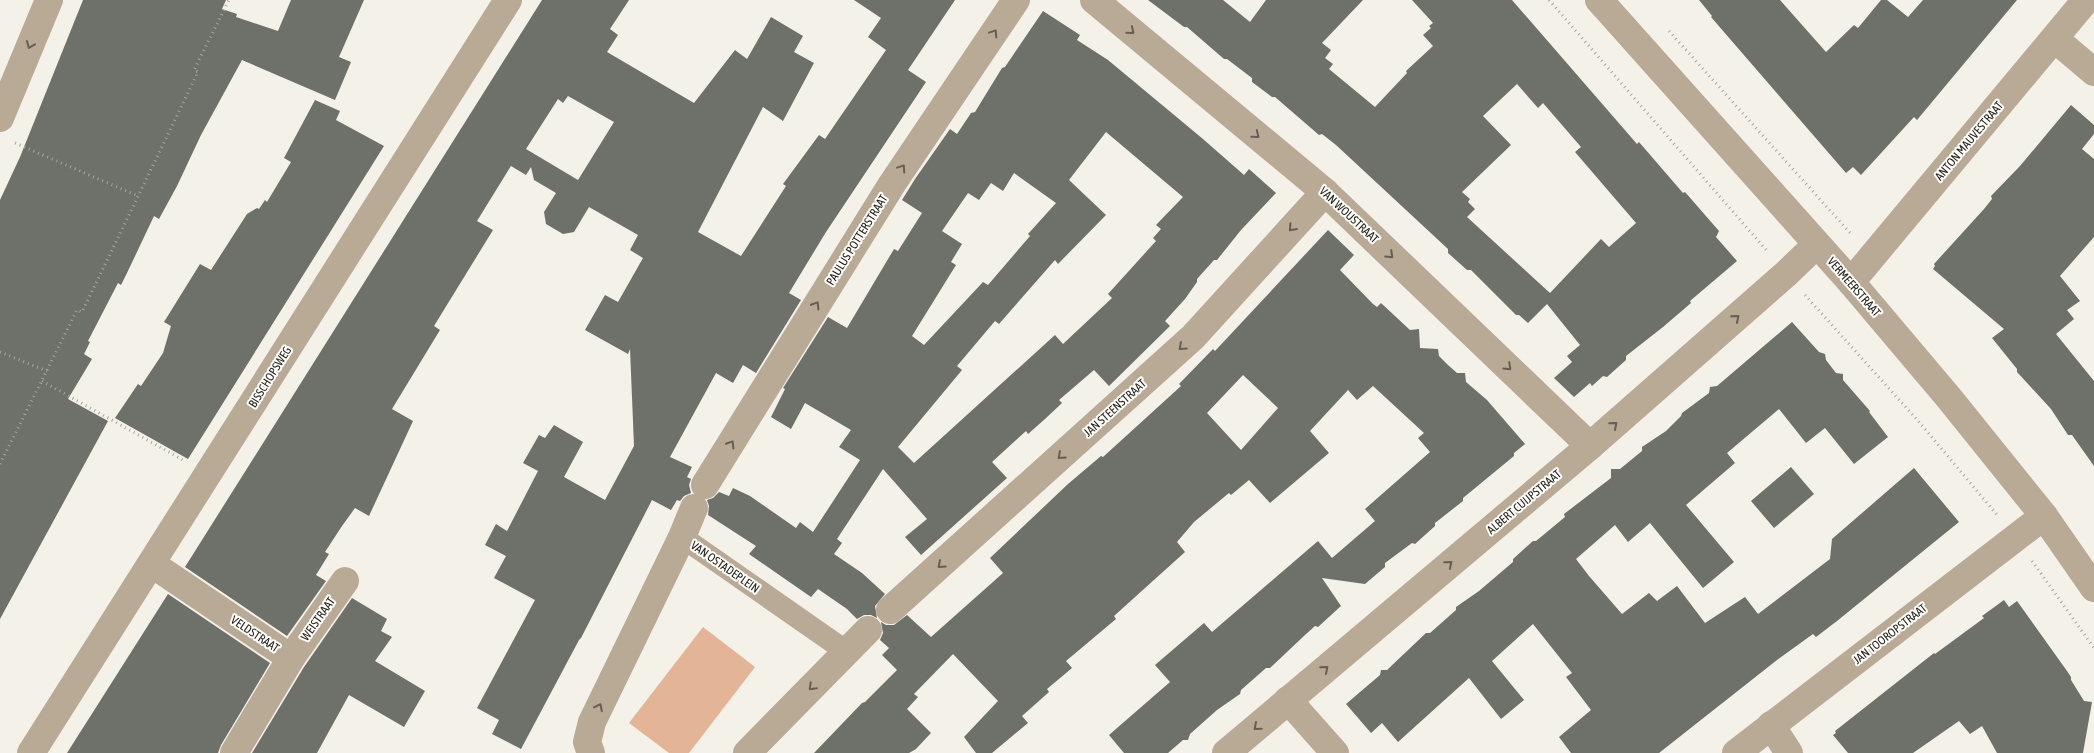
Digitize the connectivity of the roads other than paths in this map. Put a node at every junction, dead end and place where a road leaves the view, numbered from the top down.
1 (49, 0) edge
2 (508, 0) edge
3 (1016, 0) edge
4 (1094, 0) edge
5 (1599, 0) edge
6 (2088, 6) edge
7 (2055, 39) junction
8 (2094, 72) edge
9 (4, 129) edge
10 (1325, 192) junction
11 (1816, 244) junction
12 (1851, 282) junction
13 (1590, 446) junction
14 (2044, 516) junction
15 (682, 537) junction
16 (152, 564) junction
17 (345, 581) dead end
18 (2094, 588) edge
19 (890, 610) dead end
20 (868, 630) dead end
21 (847, 652) junction
22 (291, 658) junction
23 (1288, 700) junction
24 (1771, 725) junction
25 (31, 753) edge
26 (234, 753) edge
27 (591, 753) edge
28 (747, 753) edge
29 (1226, 753) edge
30 (1335, 753) edge
31 (1736, 753) edge
32 (1789, 753) edge

1 -> 9 street
2 - 16 street, BISSCHOPSWEG
15 -> 3 street, PAULUS POTTERSTRAAT
4 -> 10 street, VAN WOUSTRAAT
5 - 11 street, VERMEERSTRAAT
6 - 7 street, ANTON MAUVESTRAAT
7 - 8 street
7 - 12 street, ANTON MAUVESTRAAT
10 -> 13 street, VAN WOUSTRAAT
10 -> 19 street, JAN STEENSTRAAT
11 - 12 street, VERMEERSTRAAT
13 -> 11 street, ALBERT CUIJPSTRAAT
12 - 14 street, VERMEERSTRAAT
23 -> 13 street, ALBERT CUIJPSTRAAT
14 - 18 street, VERMEERSTRAAT
14 - 24 street, JAN TOOROPSTRAAT
15 - 21 street, VAN OSTADEPLEIN
27 -> 15 street, VAN OSTADEPLEIN
16 - 22 street, VELDSTRAAT
16 - 25 street, BISSCHOPSWEG
17 - 22 street, WEISTRAAT
20 - 21 street
21 -> 28 street
22 - 26 street, VELDSTRAAT
23 -> 29 street, ALBERT CUIJPSTRAAT
23 - 30 street
24 - 31 street, JAN TOOROPSTRAAT
24 - 32 street

